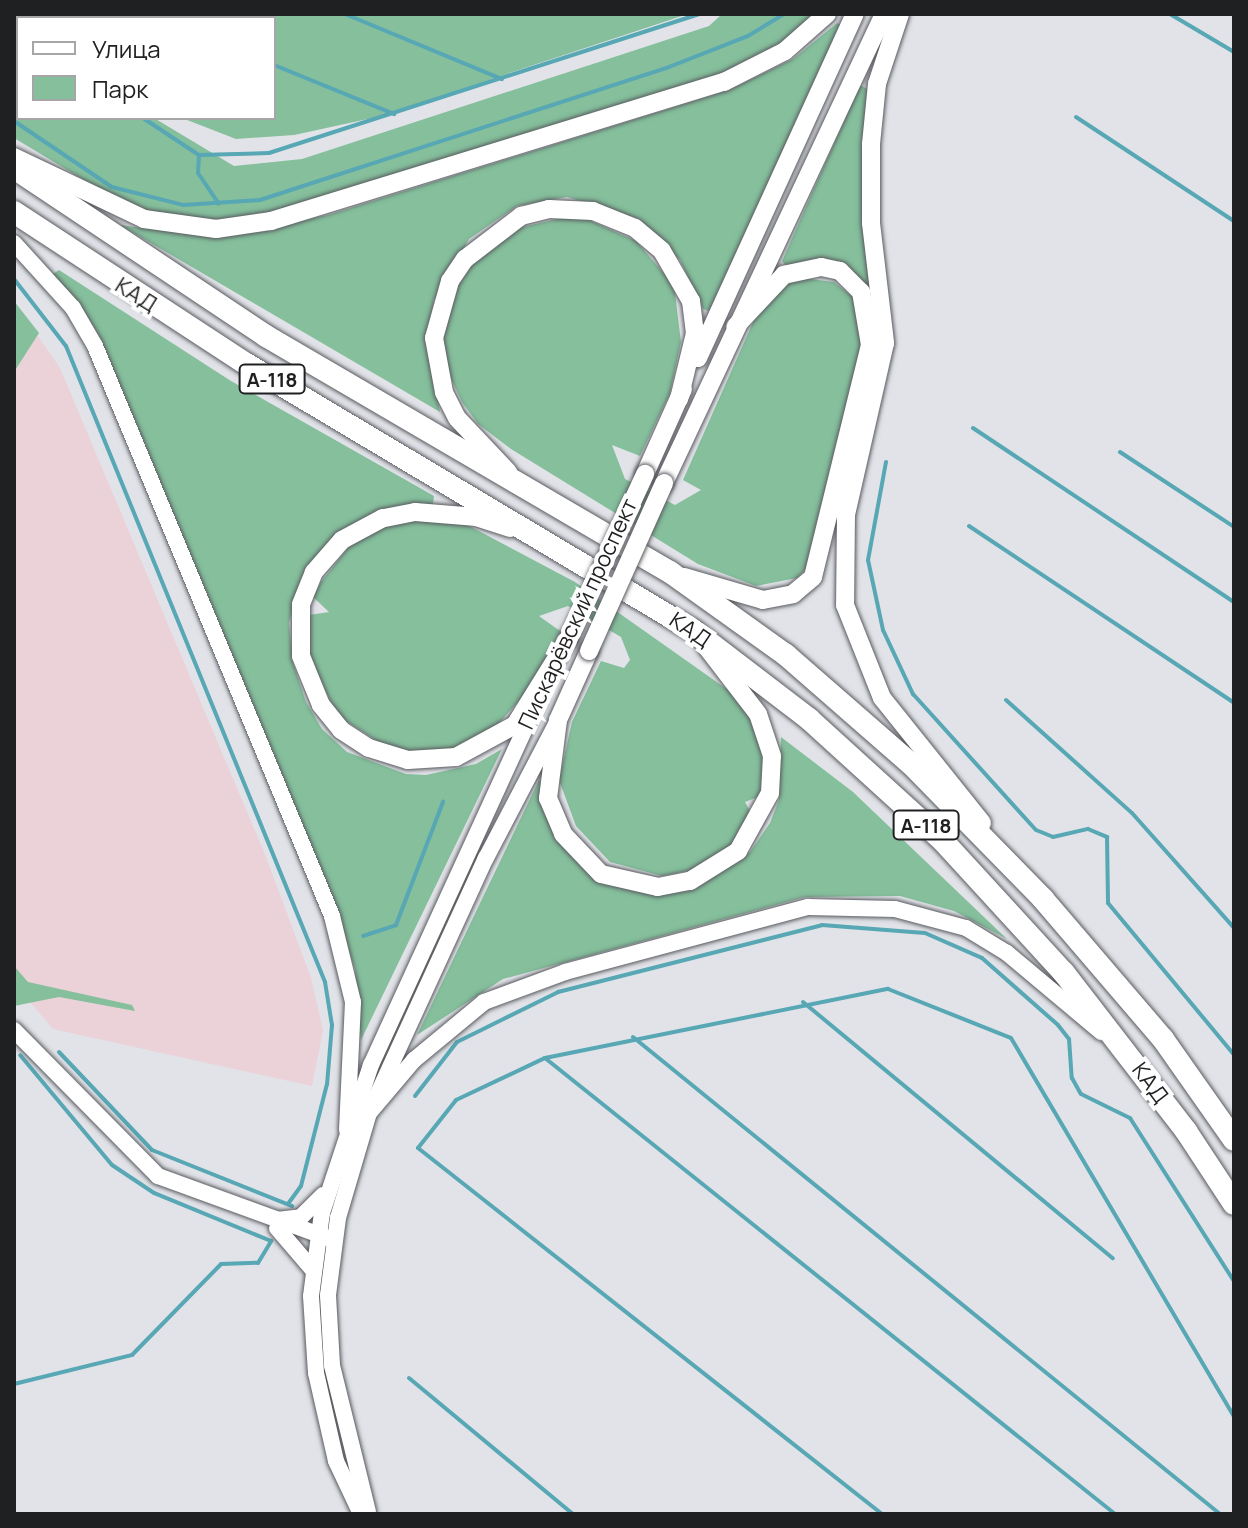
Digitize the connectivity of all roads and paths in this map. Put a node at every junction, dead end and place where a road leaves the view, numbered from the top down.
1 (827, 14) edge
2 (855, 14) edge
3 (884, 14) edge
4 (900, 14) edge
5 (14, 157) edge
6 (14, 168) edge
7 (14, 212) edge
8 (14, 243) edge
9 (735, 327) junction
10 (679, 399) junction
11 (513, 477) junction
12 (535, 536) junction
13 (670, 572) junction
14 (694, 631) junction
15 (545, 686) junction
16 (558, 720) junction
17 (1043, 899) junction
18 (14, 1030) edge
19 (1126, 1052) junction
20 (369, 1113) junction
21 (347, 1130) junction
22 (1234, 1140) edge
23 (329, 1187) junction
24 (1234, 1204) edge
25 (266, 1220) junction
26 (326, 1238) junction
27 (314, 1272) junction
28 (361, 1514) edge
29 (369, 1514) edge

1 - 5 main road
2 - 10 main road, Пискарёвский проспект
3 - 9 main road, Пискарёвский проспект
4 - 17 main road
6 - 11 highway, КАД / А-118
7 - 12 highway, КАД / А-118
8 - 21 street
9 - 13 main road
9 - 16 main road, Пискарёвский проспект, bridge
10 - 11 main road
10 - 15 main road, Пискарёвский проспект, bridge
11 - 13 highway, КАД / А-118
12 - 14 highway, КАД / А-118
12 - 15 main road
13 - 17 highway, КАД / А-118
14 - 16 main road
14 - 19 highway, КАД / А-118
15 - 21 street, Пискарёвский проспект
16 - 20 street, Пискарёвский проспект
17 - 22 highway, КАД / А-118
18 - 25 street
19 - 20 street
19 - 24 highway, КАД / А-118
20 - 26 street, Пискарёвский проспект
21 - 23 street, Пискарёвский проспект
23 - 25 street
23 - 26 street, Пискарёвский проспект
25 - 26 street
25 - 27 street
26 - 27 street
26 - 29 street
27 - 28 street

